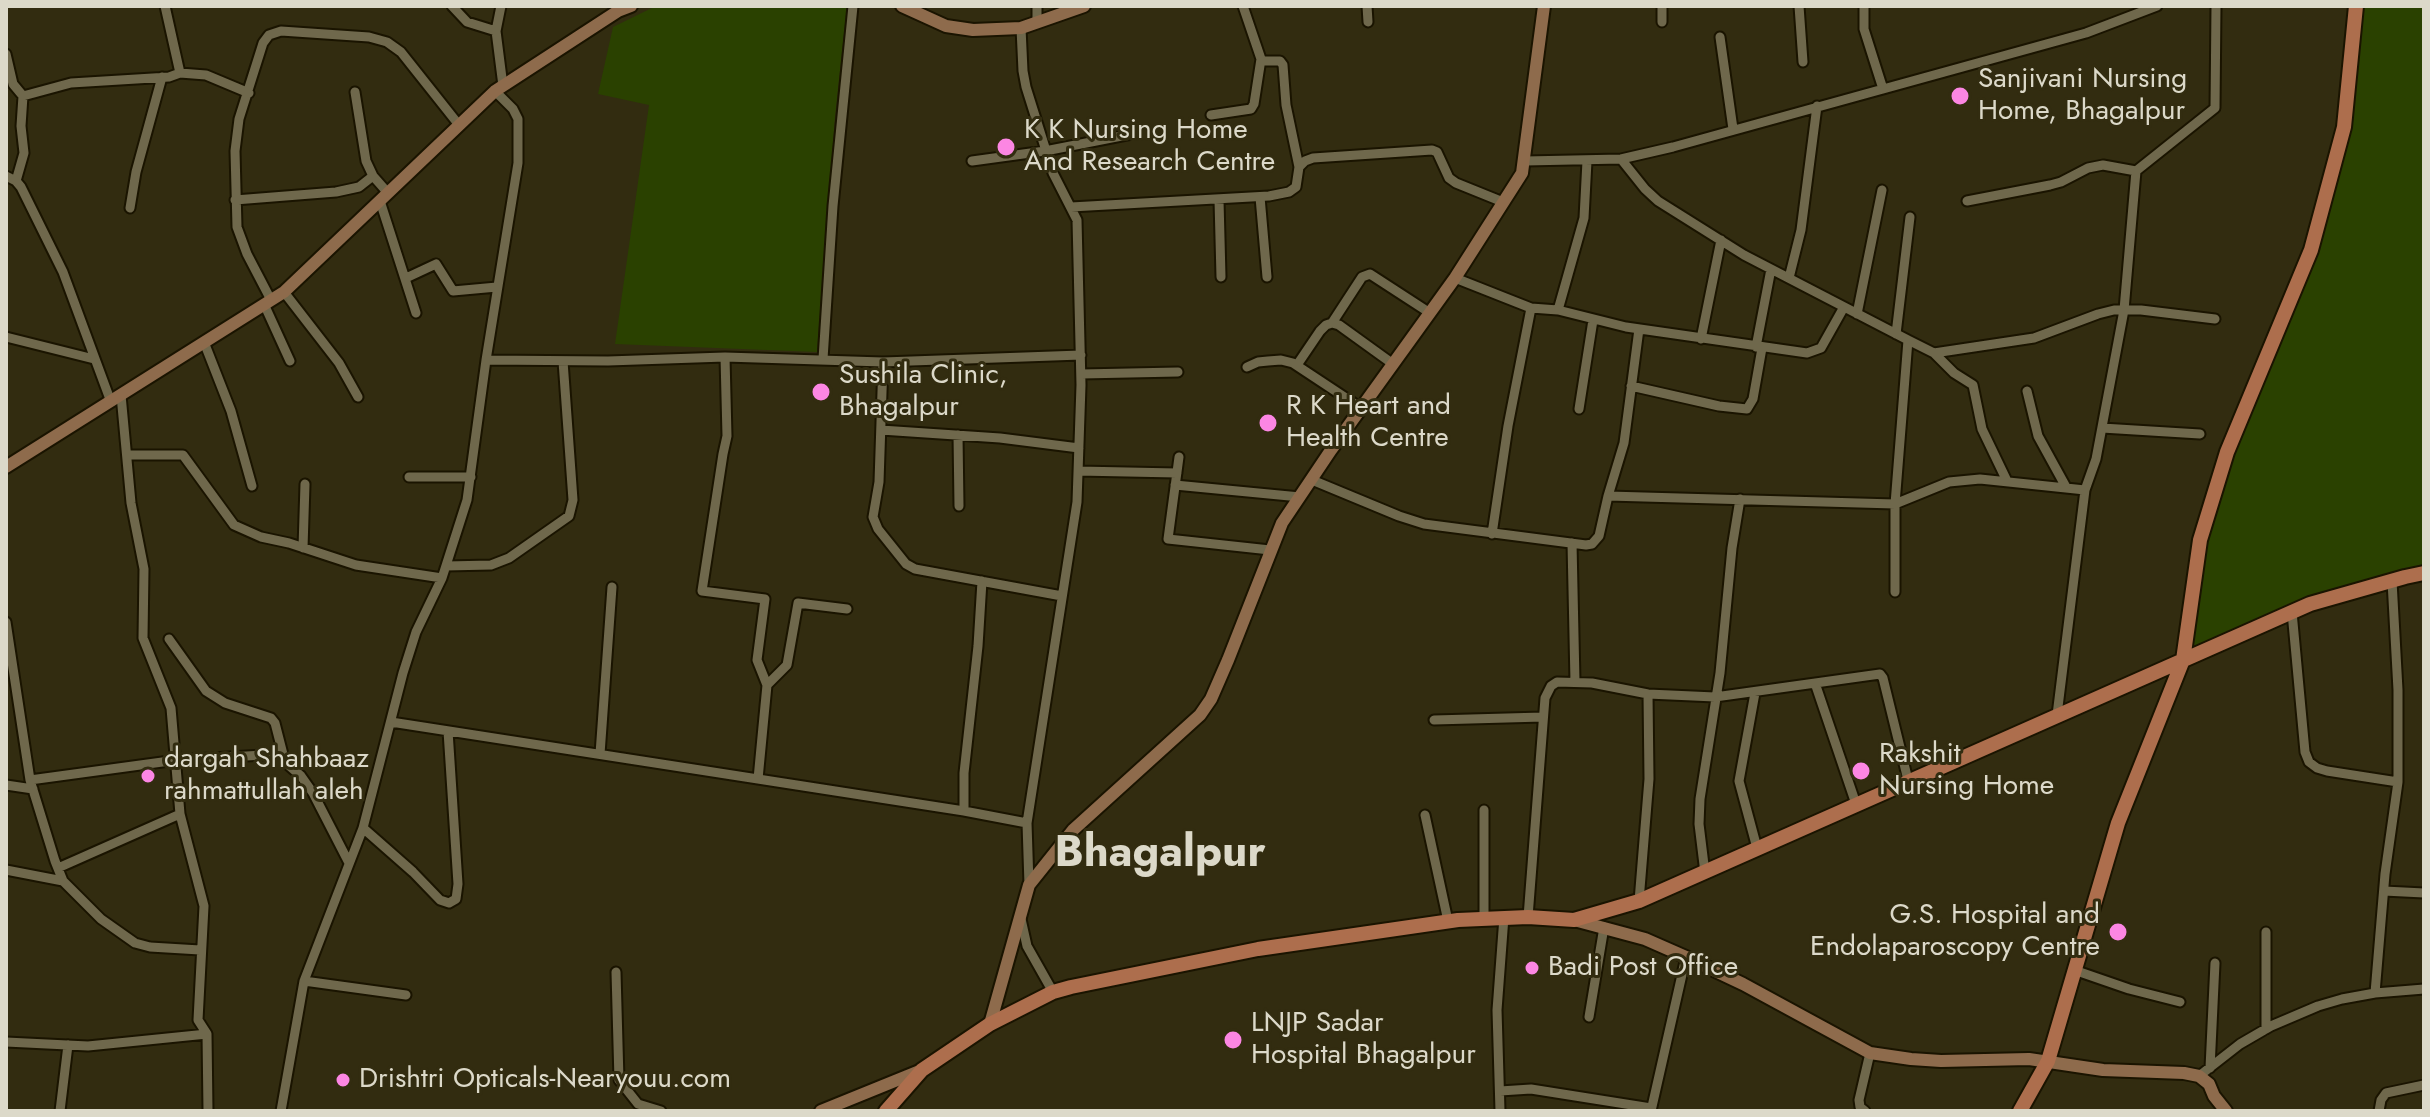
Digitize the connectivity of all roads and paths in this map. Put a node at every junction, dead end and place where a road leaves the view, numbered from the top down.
1 (165, 6) edge
2 (452, 6) edge
3 (501, 6) edge
4 (631, 6) edge
5 (853, 6) edge
6 (902, 6) edge
7 (1037, 6) edge
8 (1084, 6) edge
9 (1243, 6) edge
10 (1367, 6) edge
11 (1544, 6) edge
12 (1662, 6) edge
13 (1799, 6) edge
14 (1864, 6) edge
15 (2157, 6) edge
16 (2216, 6) edge
17 (2356, 6) edge
18 (1368, 22) dead end
19 (1662, 22) dead end
20 (1037, 23) junction
21 (1021, 28) junction
22 (496, 31) junction
23 (1720, 37) dead end
24 (6, 54) edge
25 (1261, 59) junction
26 (1803, 62) dead end
27 (180, 73) junction
28 (162, 77) junction
29 (499, 89) junction
30 (1883, 89) junction
31 (355, 92) dead end
32 (249, 93) junction
33 (23, 96) junction
34 (1817, 106) junction
35 (1211, 115) dead end
36 (459, 125) junction
37 (1733, 129) junction
38 (1137, 133) dead end
39 (1045, 151) junction
40 (1621, 159) junction
41 (972, 161) dead end
42 (1525, 161) junction
43 (1587, 161) junction
44 (1299, 167) junction
45 (2136, 171) junction
46 (6, 176) edge
47 (373, 176) junction
48 (16, 181) junction
49 (1882, 190) dead end
50 (384, 197) junction
51 (1260, 197) junction
52 (235, 200) junction
53 (1219, 200) junction
54 (1967, 201) dead end
55 (1503, 202) junction
56 (1071, 207) junction
57 (130, 208) dead end
58 (1910, 217) dead end
59 (1721, 240) junction
60 (1771, 269) junction
61 (1221, 277) dead end
62 (1267, 277) dead end
63 (406, 278) junction
64 (1455, 278) junction
65 (1789, 278) junction
66 (497, 287) junction
67 (284, 292) junction
68 (268, 302) junction
69 (1844, 307) junction
70 (1531, 308) junction
71 (1558, 310) junction
72 (2124, 310) junction
73 (416, 313) dead end
74 (1430, 313) junction
75 (1857, 314) junction
76 (2215, 319) dead end
77 (1593, 320) junction
78 (1332, 323) junction
79 (1639, 329) junction
80 (1896, 334) junction
81 (6, 337) edge
82 (1701, 339) junction
83 (1908, 340) junction
84 (204, 342) junction
85 (1759, 347) junction
86 (1934, 353) junction
87 (1081, 355) junction
88 (725, 357) junction
89 (94, 359) junction
90 (823, 359) junction
91 (486, 360) junction
92 (290, 361) dead end
93 (563, 361) junction
94 (883, 362) junction
95 (1393, 364) junction
96 (1297, 365) junction
97 (1247, 367) dead end
98 (1178, 372) dead end
99 (1081, 374) junction
100 (1631, 386) junction
101 (2027, 391) dead end
102 (358, 397) dead end
103 (116, 398) junction
104 (1361, 408) junction
105 (1579, 409) dead end
106 (2102, 428) junction
107 (881, 430) junction
108 (2200, 434) dead end
109 (958, 435) junction
110 (1079, 448) junction
111 (127, 455) junction
112 (1179, 457) dead end
113 (6, 467) edge
114 (1078, 471) junction
115 (1177, 473) junction
116 (409, 477) dead end
117 (471, 477) junction
118 (1312, 480) junction
119 (2007, 481) junction
120 (305, 484) dead end
121 (1175, 485) junction
122 (252, 486) dead end
123 (2066, 487) junction
124 (2085, 490) junction
125 (1608, 496) junction
126 (1300, 497) junction
127 (1740, 499) junction
128 (1895, 504) junction
129 (959, 506) dead end
130 (1492, 534) junction
131 (1572, 543) junction
132 (303, 548) junction
133 (1270, 550) junction
134 (446, 566) junction
135 (2424, 573) edge
136 (442, 578) junction
137 (982, 581) junction
138 (2392, 581) junction
139 (612, 587) dead end
140 (1895, 592) dead end
141 (1062, 596) junction
142 (847, 609) dead end
143 (2292, 612) junction
144 (6, 622) edge
145 (169, 639) dead end
146 (2183, 660) junction
147 (1575, 682) junction
148 (1815, 683) junction
149 (767, 685) junction
150 (1755, 693) junction
151 (1648, 694) junction
152 (1715, 697) junction
153 (2057, 715) junction
154 (1543, 717) junction
155 (1434, 720) dead end
156 (391, 722) junction
157 (448, 731) junction
158 (281, 754) junction
159 (600, 754) junction
160 (177, 760) junction
161 (758, 779) junction
162 (1908, 780) junction
163 (2398, 782) junction
164 (32, 784) junction
165 (6, 785) edge
166 (1856, 804) junction
167 (1484, 810) dead end
168 (964, 811) junction
169 (180, 814) junction
170 (1425, 815) dead end
171 (1027, 823) junction
172 (363, 828) junction
173 (1757, 848) junction
174 (349, 863) junction
175 (58, 868) junction
176 (6, 870) edge
177 (1705, 873) junction
178 (63, 881) junction
179 (1029, 885) junction
180 (2384, 891) junction
181 (2424, 893) edge
182 (1639, 901) junction
183 (1021, 911) junction
184 (1504, 917) junction
185 (1528, 917) junction
186 (1484, 918) junction
187 (1574, 920) junction
188 (1448, 921) junction
189 (1604, 927) junction
190 (2266, 932) dead end
191 (200, 950) junction
192 (1686, 957) junction
193 (2215, 963) dead end
194 (2074, 970) junction
195 (616, 972) dead end
196 (304, 981) junction
197 (2424, 989) edge
198 (1053, 992) junction
199 (2375, 993) junction
200 (406, 995) dead end
201 (2180, 1002) dead end
202 (1589, 1017) dead end
203 (990, 1024) junction
204 (2266, 1029) junction
205 (207, 1034) junction
206 (6, 1042) edge
207 (68, 1045) junction
208 (1870, 1053) junction
209 (2048, 1061) junction
210 (922, 1070) junction
211 (2204, 1072) junction
212 (2424, 1085) edge
213 (1500, 1091) junction
214 (1651, 1110) edge
215 (60, 1111) edge
216 (208, 1111) edge
217 (281, 1111) edge
218 (661, 1111) edge
219 (821, 1111) edge
220 (886, 1111) edge
221 (1500, 1111) edge
222 (1865, 1111) edge
223 (2020, 1111) edge
224 (2226, 1111) edge
225 (2379, 1111) edge

1 - 27 street
2 - 22 street
3 - 22 street
4 - 29 street
5 - 90 street
6 - 21 street
7 - 20 street
8 - 20 street
9 - 25 street
10 - 18 street
11 - 42 street
12 - 19 street
13 - 26 street
14 - 30 street
15 - 30 street
16 - 45 street
17 - 146 main road
20 - 21 street
21 - 39 street
22 - 29 street
23 - 37 street
24 - 33 street
25 - 35 street
25 - 44 street
27 - 28 street
27 - 32 street
28 - 33 street
28 - 57 street
29 - 36 street
29 - 66 street
30 - 34 street
31 - 47 street
32 - 36 street
32 - 52 street
33 - 48 street
34 - 37 street
34 - 65 street
36 - 50 street
37 - 40 street
38 - 39 street
39 - 41 street
39 - 56 street
40 - 43 street
40 - 59 street
42 - 43 street
42 - 55 street
43 - 71 street
44 - 51 street
44 - 55 street
45 - 54 street
45 - 72 street
46 - 48 street
47 - 50 street
47 - 52 street
48 - 89 street
49 - 75 street
50 - 63 street
50 - 67 street
51 - 53 street
51 - 62 street
52 - 68 street
53 - 56 street
53 - 61 street
55 - 64 street
56 - 87 street
58 - 80 street
59 - 60 street
59 - 82 street
60 - 65 street
60 - 85 street
63 - 66 street
63 - 73 street
64 - 70 street
64 - 74 street
65 - 69 street
66 - 91 street
67 - 68 street
67 - 102 street
68 - 84 street
68 - 92 street
69 - 75 street
69 - 85 street
70 - 71 street
70 - 130 street
71 - 77 street
72 - 76 street
72 - 86 street
72 - 106 street
74 - 78 street
74 - 95 street
75 - 80 street
77 - 79 street
77 - 105 street
78 - 95 street
78 - 96 street
79 - 82 street
79 - 100 street
80 - 83 street
81 - 89 street
82 - 85 street
83 - 86 street
83 - 128 street
84 - 103 street
84 - 122 street
85 - 100 street
86 - 119 street
87 - 94 street
87 - 99 street
88 - 90 street
88 - 93 street
88 - 149 street
89 - 103 street
90 - 94 street
91 - 93 street
91 - 117 street
93 - 134 street
94 - 107 street
95 - 104 street
96 - 97 street
96 - 104 street
98 - 99 street
99 - 110 street
100 - 125 street
101 - 123 street
103 - 111 street
103 - 113 street
104 - 118 street
106 - 108 street
106 - 124 street
107 - 109 street
107 - 137 street
109 - 110 street
109 - 129 street
110 - 114 street
111 - 132 street
111 - 160 street
112 - 115 street
114 - 115 street
114 - 141 street
115 - 121 street
116 - 117 street
117 - 134 street
118 - 126 street
118 - 130 street
119 - 123 street
119 - 128 street
120 - 132 street
121 - 126 street
121 - 133 street
123 - 124 street
124 - 153 street
125 - 127 street
125 - 131 street
126 - 133 street
127 - 128 street
127 - 152 street
128 - 140 street
130 - 131 street
131 - 147 street
132 - 136 street
133 - 179 street
134 - 136 street
135 - 138 main road
136 - 156 street
137 - 141 street
137 - 168 street
138 - 143 main road
138 - 163 street
139 - 159 street
141 - 171 street
142 - 149 street
143 - 146 main road
143 - 163 street
144 - 164 street
145 - 158 street
146 - 153 main road
146 - 194 main road
147 - 151 street
147 - 154 street
148 - 150 street
148 - 162 street
148 - 166 street
149 - 161 street
150 - 152 street
150 - 173 street
151 - 152 street
151 - 182 street
152 - 177 street
153 - 162 main road
154 - 155 street
154 - 185 street
156 - 157 street
156 - 172 street
157 - 159 street
157 - 172 street
158 - 160 street
158 - 174 street
159 - 161 street
160 - 164 street
160 - 169 street
161 - 168 street
162 - 166 main road
163 - 180 street
164 - 165 street
164 - 175 street
166 - 173 main road
167 - 186 street
168 - 171 street
169 - 175 street
169 - 191 street
170 - 188 street
171 - 179 street
172 - 174 street
173 - 177 main road
174 - 196 street
175 - 178 street
176 - 178 street
177 - 182 main road
178 - 191 street
179 - 183 street
180 - 181 street
180 - 199 street
182 - 187 main road
183 - 198 street
183 - 203 street
184 - 185 main road
184 - 186 main road
184 - 213 street
185 - 187 main road
186 - 188 main road
187 - 189 street
188 - 198 main road
189 - 192 street
189 - 202 street
190 - 204 street
191 - 205 street
192 - 208 street
192 - 214 street
193 - 211 street
194 - 201 street
194 - 209 main road
195 - 218 street
196 - 200 street
196 - 217 street
197 - 199 street
198 - 203 main road
199 - 204 street
203 - 210 main road
204 - 211 street
205 - 207 street
205 - 216 street
206 - 207 street
207 - 215 street
208 - 209 street
208 - 222 street
209 - 211 street
209 - 223 main road
210 - 219 street
210 - 220 main road
211 - 224 street
212 - 225 street
213 - 214 street
213 - 221 street

